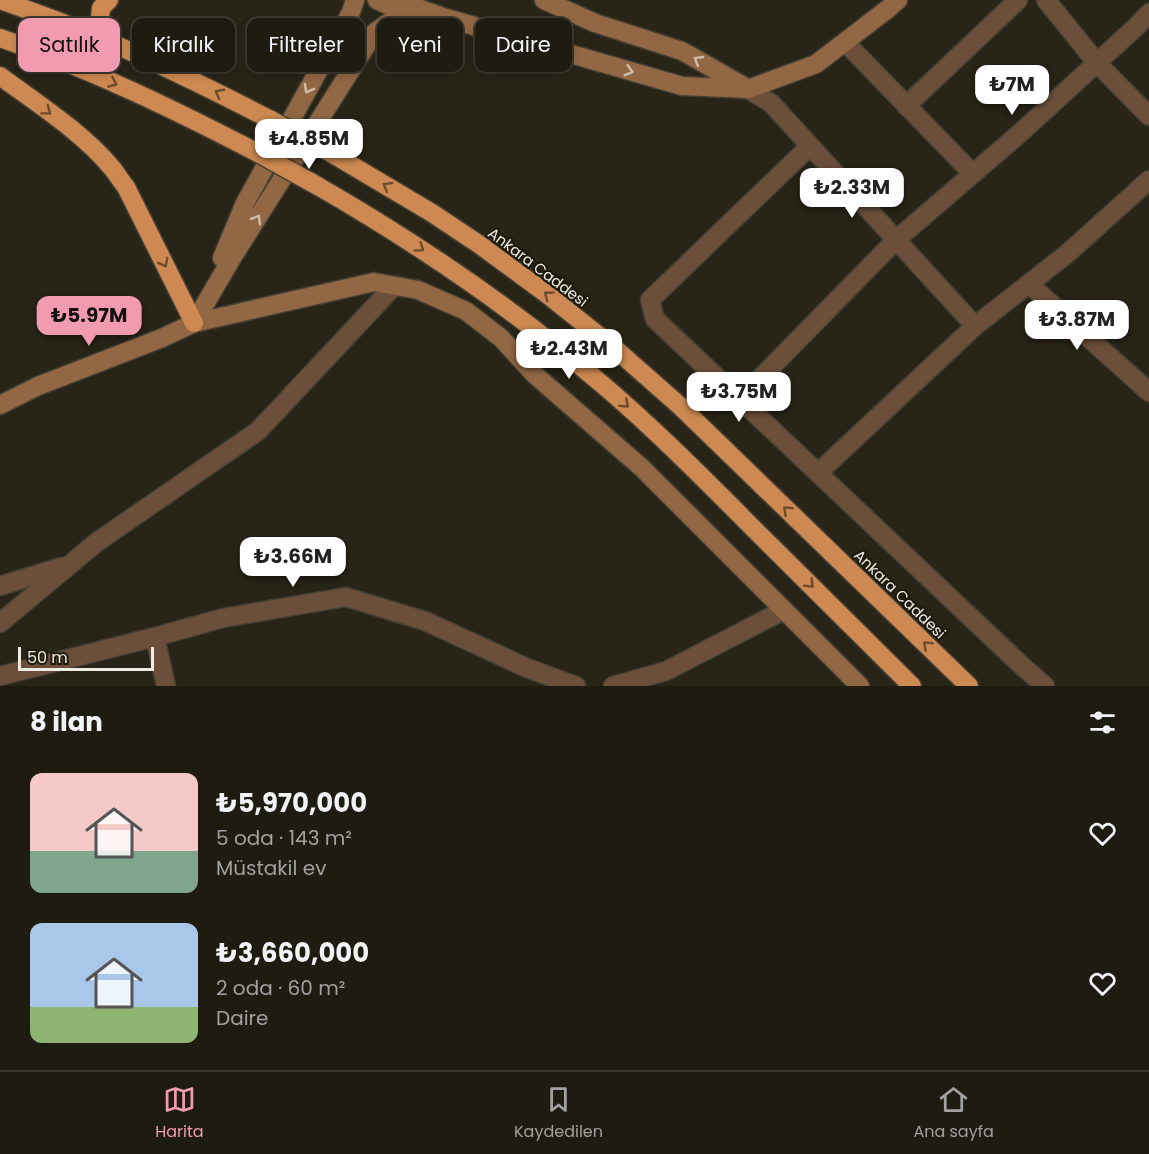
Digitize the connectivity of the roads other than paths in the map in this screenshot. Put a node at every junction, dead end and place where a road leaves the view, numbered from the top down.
1 (0, 0) edge
2 (109, 0) edge
3 (355, 0) edge
4 (377, 0) edge
5 (544, 0) edge
6 (898, 0) edge
7 (1018, 0) edge
8 (1046, 0) edge
9 (418, 3) edge
10 (1149, 13) edge
11 (48, 18) edge
12 (100, 18) edge
13 (0, 38) edge
14 (845, 42) junction
15 (120, 47) edge
16 (1097, 63) junction
17 (0, 76) edge
18 (748, 89) junction
19 (906, 106) junction
20 (1149, 116) edge
21 (810, 146) junction
22 (973, 174) junction
23 (1149, 180) edge
24 (896, 240) junction
25 (1029, 284) junction
26 (394, 286) junction
27 (194, 323) junction
28 (975, 326) junction
29 (1149, 392) edge
30 (740, 399) junction
31 (0, 405) edge
32 (818, 473) junction
33 (71, 564) junction
34 (0, 586) edge
35 (784, 610) junction
36 (0, 623) edge
37 (155, 637) junction
38 (0, 676) edge
39 (166, 686) edge
40 (576, 686) edge
41 (613, 686) edge
42 (860, 686) edge
43 (912, 686) edge
44 (969, 686) edge
45 (1045, 686) edge

1 - 11 highway, Ankara Caddesi
2 - 12 highway
3 -> 27 main road
4 - 9 main road
18 -> 5 main road
6 - 14 main road
7 - 19 street
8 - 16 street
9 -> 18 main road
27 -> 9 main road
10 - 16 street
13 -> 43 highway, bridge
14 - 18 main road
14 - 19 street
44 -> 15 highway, Ankara Caddesi, bridge
16 - 20 street
16 - 22 street
17 -> 27 highway
18 - 21 street
19 - 22 street
21 - 24 street
21 - 30 street
22 - 24 street
23 - 25 street
24 - 28 street
24 - 30 street
25 - 28 street
25 - 29 street
26 - 27 main road
26 - 33 street
26 - 35 main road
27 - 31 main road
28 - 32 street
30 - 32 street
32 - 45 street
33 - 34 street
33 - 36 street
35 - 41 street
35 - 42 main road
37 - 38 street
37 - 39 street
37 - 40 street

